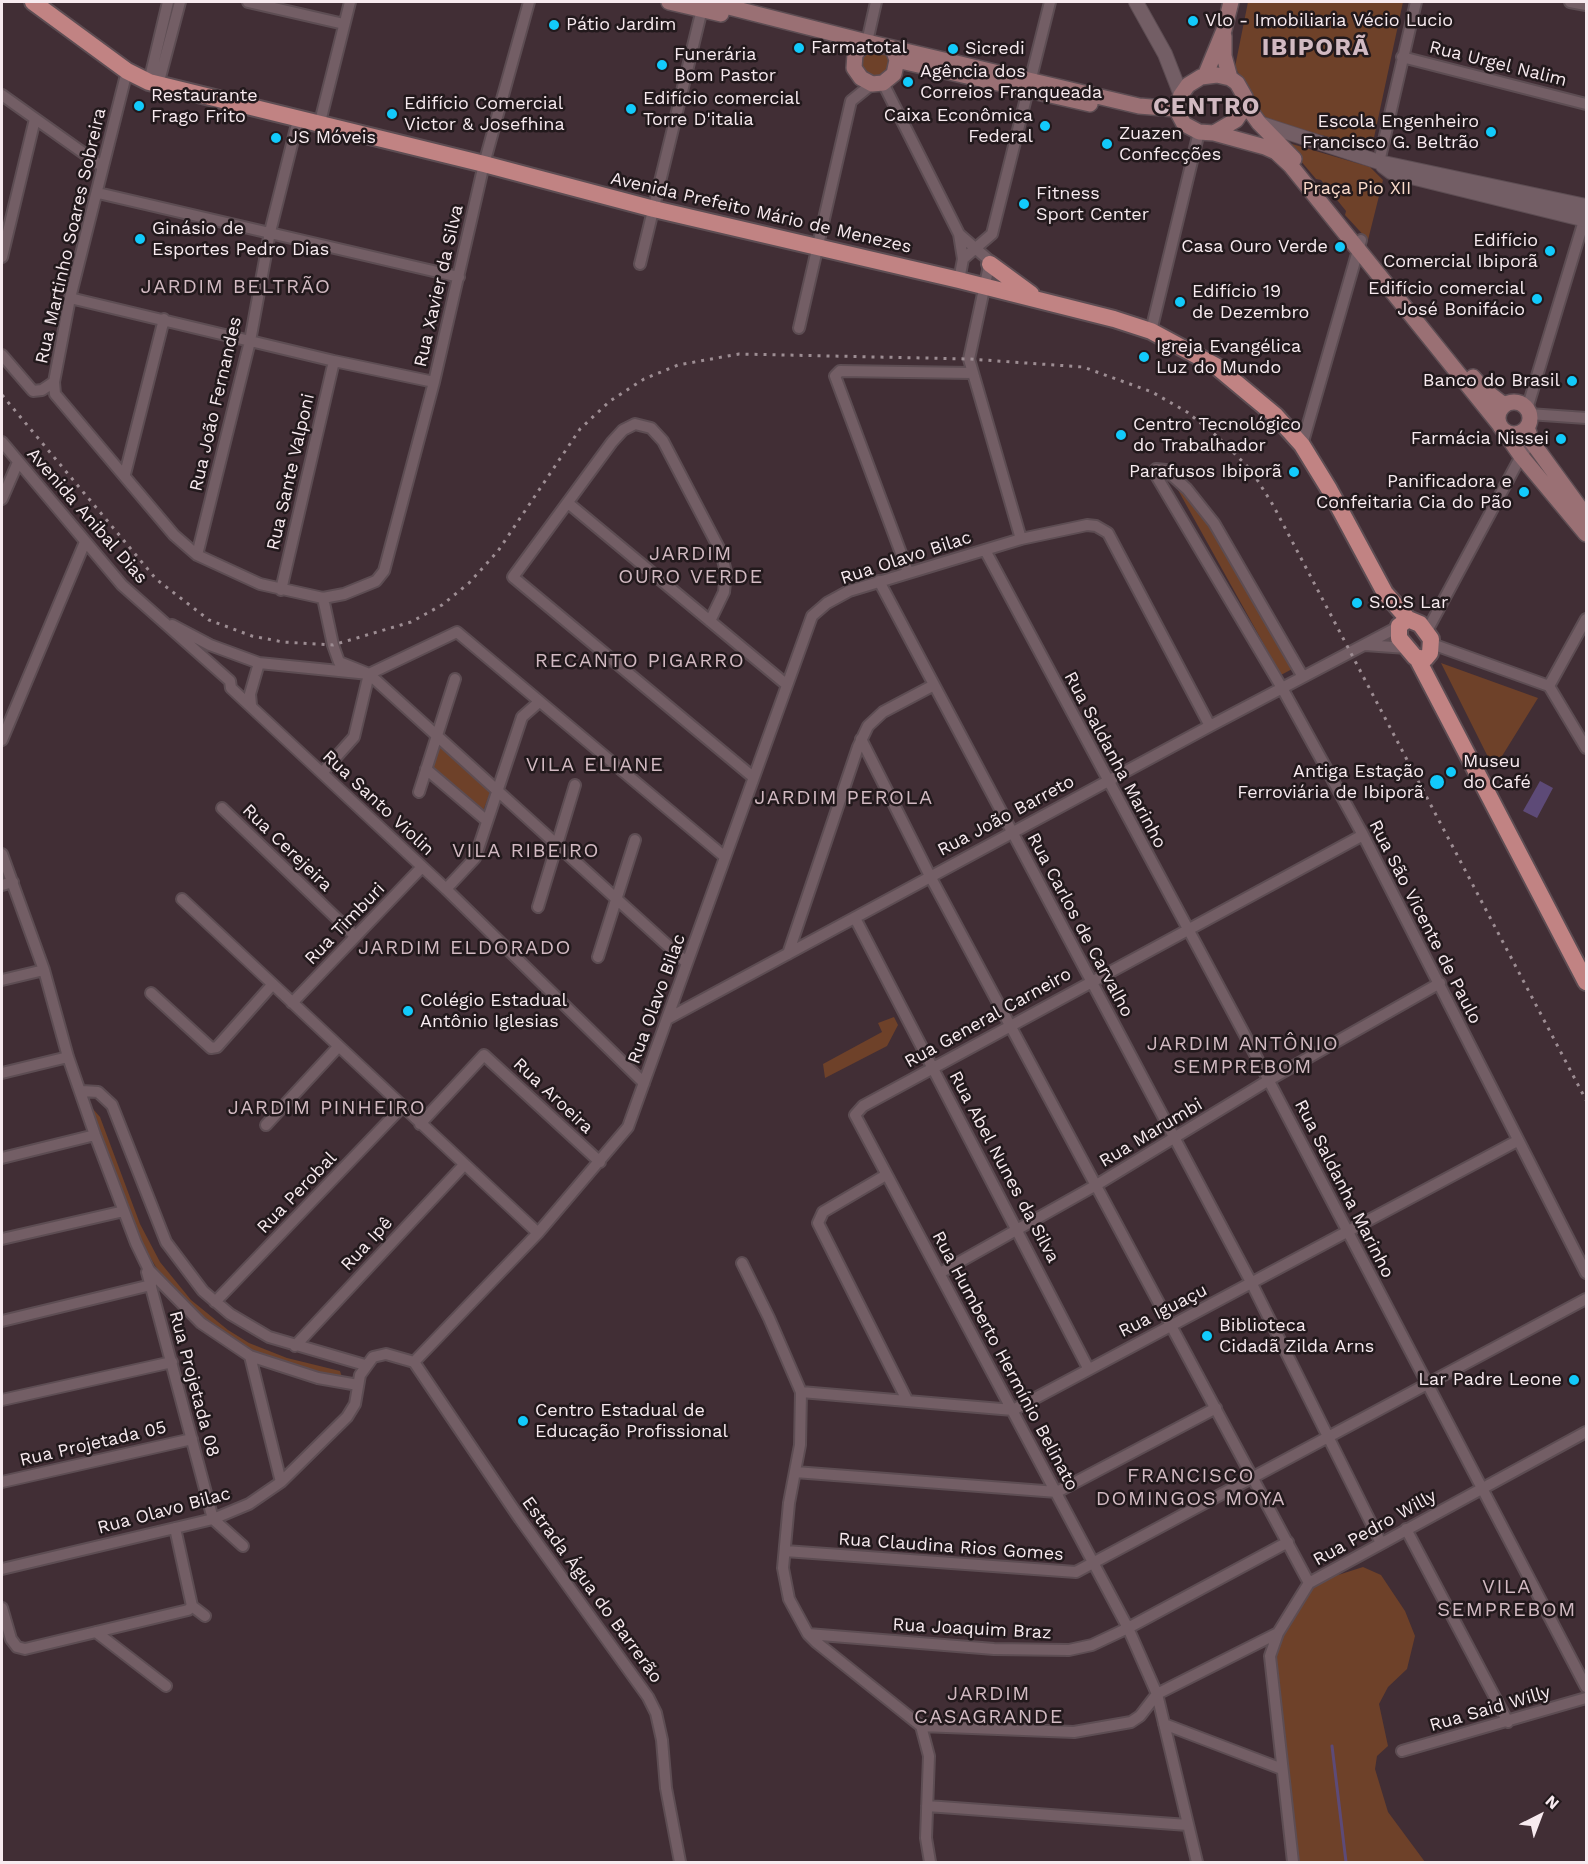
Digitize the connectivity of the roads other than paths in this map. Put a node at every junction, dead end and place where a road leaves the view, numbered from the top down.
1 (33, 2) edge
2 (168, 2) edge
3 (180, 2) edge
4 (248, 2) edge
5 (350, 2) edge
6 (529, 2) edge
7 (669, 2) edge
8 (876, 2) edge
9 (1050, 2) edge
10 (1136, 2) edge
11 (1231, 2) edge
12 (1416, 2) edge
13 (1570, 2) edge
14 (705, 4) edge
15 (1587, 5) edge
16 (344, 24) junction
17 (1224, 30) junction
18 (863, 45) junction
19 (895, 54) junction
20 (1165, 54) junction
21 (1402, 57) junction
22 (127, 71) junction
23 (1200, 78) junction
24 (1230, 78) junction
25 (877, 83) junction
26 (153, 84) junction
27 (1029, 85) junction
28 (2, 95) edge
29 (1178, 102) junction
30 (1587, 104) edge
31 (1246, 105) junction
32 (35, 119) junction
33 (298, 120) junction
34 (1259, 123) junction
35 (1184, 124) junction
36 (319, 126) junction
37 (1206, 132) junction
38 (1379, 162) junction
39 (484, 164) junction
40 (103, 167) junction
41 (98, 193) junction
42 (654, 209) junction
43 (1586, 214) edge
44 (270, 232) junction
45 (959, 234) junction
46 (1360, 245) junction
47 (817, 246) junction
48 (975, 249) junction
49 (2, 257) edge
50 (963, 259) junction
51 (640, 264) dead end
52 (990, 264) junction
53 (459, 277) junction
54 (959, 280) junction
55 (984, 286) junction
56 (70, 298) junction
57 (1039, 300) junction
58 (1414, 312) junction
59 (164, 319) junction
60 (799, 328) dead end
61 (1151, 332) junction
62 (250, 340) junction
63 (2, 355) edge
64 (334, 362) junction
65 (972, 373) junction
66 (54, 382) junction
67 (434, 382) junction
68 (1504, 405) junction
69 (1528, 417) junction
70 (1587, 418) edge
71 (1501, 427) junction
72 (2, 442) edge
73 (1532, 442) junction
74 (1302, 445) junction
75 (1521, 456) junction
76 (18, 462) junction
77 (125, 474) junction
78 (2, 499) edge
79 (568, 503) junction
80 (1578, 511) edge
81 (1587, 534) edge
82 (1021, 539) junction
83 (85, 542) junction
84 (985, 550) junction
85 (197, 555) junction
86 (908, 572) junction
87 (381, 577) joint
88 (879, 581) junction
89 (281, 590) junction
90 (323, 598) junction
91 (148, 610) junction
92 (1587, 619) edge
93 (710, 621) junction
94 (1415, 637) junction
95 (1362, 645) junction
96 (232, 655) junction
97 (339, 662) junction
98 (259, 663) junction
99 (322, 670) junction
100 (222, 673) junction
101 (369, 674) junction
102 (1303, 677) junction
103 (455, 679) dead end
104 (253, 682) junction
105 (787, 685) junction
106 (934, 685) junction
107 (1549, 686) junction
108 (231, 688) junction
109 (1282, 688) junction
110 (538, 702) junction
111 (251, 705) junction
112 (1209, 726) junction
113 (436, 735) junction
114 (2, 740) edge
115 (861, 740) junction
116 (1587, 748) edge
117 (426, 769) junction
118 (322, 773) junction
119 (753, 777) junction
120 (1107, 781) junction
121 (575, 785) dead end
122 (419, 792) dead end
123 (496, 792) junction
124 (222, 808) dead end
125 (487, 821) junction
126 (1012, 832) junction
127 (1363, 835) junction
128 (635, 840) dead end
129 (556, 844) junction
130 (2, 854) edge
131 (725, 857) junction
132 (422, 867) junction
133 (930, 876) junction
134 (13, 882) junction
135 (2, 885) edge
136 (446, 889) junction
137 (617, 898) junction
138 (182, 899) dead end
139 (538, 907) dead end
140 (855, 918) junction
141 (1187, 929) junction
142 (355, 936) junction
143 (788, 954) junction
144 (598, 957) dead end
145 (687, 963) junction
146 (44, 970) junction
147 (1585, 973) edge
148 (2, 980) edge
149 (1091, 980) junction
150 (1440, 983) junction
151 (272, 985) junction
152 (152, 993) dead end
153 (292, 1004) junction
154 (667, 1019) junction
155 (1011, 1024) junction
156 (338, 1047) junction
157 (68, 1057) junction
158 (933, 1068) junction
159 (2, 1073) edge
160 (1269, 1080) junction
161 (644, 1083) junction
162 (82, 1091) junction
163 (402, 1107) junction
164 (855, 1115) joint
165 (420, 1124) junction
166 (266, 1125) dead end
167 (95, 1135) junction
168 (1175, 1138) junction
169 (1517, 1141) junction
170 (2, 1158) edge
171 (600, 1162) junction
172 (464, 1165) junction
173 (886, 1175) junction
174 (1098, 1184) junction
175 (124, 1211) junction
176 (1018, 1229) junction
177 (538, 1233) junction
178 (1348, 1233) junction
179 (2, 1239) edge
180 (142, 1258) junction
181 (742, 1263) dead end
182 (940, 1273) junction
183 (1587, 1273) edge
184 (1252, 1284) junction
185 (151, 1286) junction
186 (1587, 1299) edge
187 (215, 1302) junction
188 (2, 1321) edge
189 (1171, 1326) junction
190 (295, 1346) junction
191 (250, 1356) junction
192 (171, 1362) junction
193 (414, 1362) junction
194 (365, 1365) junction
195 (1088, 1368) junction
196 (358, 1385) junction
197 (1427, 1385) junction
198 (801, 1392) junction
199 (2, 1400) edge
200 (907, 1400) junction
201 (1216, 1408) junction
202 (1013, 1410) junction
203 (1587, 1432) edge
204 (1329, 1437) junction
205 (192, 1439) junction
206 (795, 1472) junction
207 (1254, 1478) junction
208 (2, 1482) edge
209 (281, 1482) junction
210 (1482, 1488) junction
211 (1057, 1492) junction
212 (213, 1519) junction
213 (176, 1527) junction
214 (1406, 1529) junction
215 (1288, 1542) junction
216 (1381, 1543) junction
217 (243, 1546) dead end
218 (785, 1551) junction
219 (1095, 1563) junction
220 (2, 1569) edge
221 (1310, 1583) junction
222 (192, 1606) junction
223 (2, 1608) edge
224 (205, 1616) dead end
225 (1128, 1629) junction
226 (96, 1632) junction
227 (1278, 1633) junction
228 (808, 1634) junction
229 (166, 1686) dead end
230 (1587, 1687) edge
231 (1157, 1694) junction
232 (1587, 1698) edge
233 (1508, 1722) junction
234 (1164, 1724) junction
235 (921, 1726) junction
236 (1402, 1751) dead end
237 (1282, 1769) junction
238 (927, 1806) junction
239 (1188, 1825) junction
240 (680, 1863) edge
241 (930, 1863) edge
242 (1197, 1863) edge
243 (1293, 1863) edge

1 - 22 main road, Avenida Prefeito Mário de Menezes
2 - 26 street
3 - 26 street
4 - 16 street
5 - 16 street
6 - 39 street, Rua Xavier da Silva
7 - 14 main road
8 - 18 street
9 - 27 street
10 - 20 street
11 - 17 main road
12 - 21 street
13 - 15 street
14 - 18 main road
14 - 42 street
16 - 36 street
17 - 23 main road
17 - 24 main road
18 - 19 main road
18 - 25 main road
19 - 25 main road
19 - 27 main road
20 - 23 street
20 - 29 street
21 - 30 street, Rua Urgel Nalim
21 - 38 street
22 - 26 main road, Avenida Prefeito Mário de Menezes
22 - 40 street, Rua Martinho Soares Sobreira
23 - 24 main road
23 - 29 main road
24 - 31 main road
25 - 45 street
25 - 47 street
26 - 33 main road, Avenida Prefeito Mário de Menezes
27 - 29 main road
27 - 35 main road
27 - 48 street
28 - 32 street
29 - 35 main road
31 - 34 main road
31 - 37 main road
32 - 40 street
32 - 49 street
33 - 36 main road, Avenida Prefeito Mário de Menezes
33 - 44 street, Rua João Fernandes
34 - 38 street
34 - 46 main road
35 - 37 main road
36 - 39 main road, Avenida Prefeito Mário de Menezes
37 - 46 main road
37 - 61 street
38 - 43 street
39 - 42 main road, Avenida Prefeito Mário de Menezes
39 - 53 street, Rua Xavier da Silva
40 - 41 street, Rua Martinho Soares Sobreira
41 - 44 street
41 - 56 street, Rua Martinho Soares Sobreira
42 - 47 main road, Avenida Prefeito Mário de Menezes
42 - 51 street
43 - 69 street
44 - 53 street
44 - 62 street, Rua João Fernandes
45 - 48 street
45 - 50 street
46 - 58 main road
46 - 74 street
47 - 54 main road, Avenida Prefeito Mário de Menezes
47 - 60 street
48 - 50 street
48 - 52 street
50 - 54 street
52 - 55 street
52 - 57 main road
53 - 67 street, Rua Xavier da Silva
54 - 55 main road, Avenida Prefeito Mário de Menezes
55 - 57 main road, Avenida Prefeito Mário de Menezes
55 - 65 street
56 - 59 street
56 - 66 street, Rua Martinho Soares Sobreira
57 - 61 main road, Avenida Prefeito Mário de Menezes
58 - 68 main road
58 - 71 main road
59 - 62 street
59 - 77 street
61 - 74 main road, Avenida Prefeito Mário de Menezes
62 - 64 street
62 - 85 street, Rua João Fernandes
63 - 66 street
64 - 67 street
64 - 89 street, Rua Sante Valponi
65 - 82 street
65 - 86 street
66 - 77 street, Rua Martinho Soares Sobreira
67 - 87 street, Rua Xavier da Silva
68 - 69 main road
68 - 71 main road
69 - 70 street
69 - 71 main road
69 - 73 main road
71 - 75 main road
72 - 76 street, Avenida Anibal Dias
73 - 75 street
73 - 80 main road
74 - 94 main road, Avenida Prefeito Mário de Menezes
75 - 80 main road
75 - 94 street, Rua João Barreto
76 - 78 street
76 - 83 street, Avenida Anibal Dias
77 - 85 street, Rua Martinho Soares Sobreira
79 - 93 street
79 - 93 street
79 - 119 street
80 - 81 main road
82 - 84 street, Rua Olavo Bilac
82 - 112 street, Rua Olavo Bilac
83 - 91 street, Avenida Anibal Dias
83 - 114 street
84 - 86 street, Rua Olavo Bilac
84 - 120 street, Rua Saldanha Marinho
85 - 89 street, Rua Martinho Soares Sobreira
86 - 88 street, Rua Olavo Bilac
87 - 90 street, Rua Martinho Soares Sobreira
88 - 105 street, Rua Olavo Bilac
88 - 106 street, Rua Carlos de Carvalho
89 - 90 street, Rua Martinho Soares Sobreira
90 - 97 street
91 - 96 street, Avenida Anibal Dias
91 - 100 street, Avenida Anibal Dias
92 - 107 street
93 - 105 street
94 - 95 street, Rua João Barreto
94 - 95 street
94 - 107 street
94 - 147 main road, Avenida Prefeito Mário de Menezes
95 - 102 street, Rua João Barreto
96 - 98 street, Avenida Anibal Dias
96 - 100 street
97 - 99 street
97 - 101 street
98 - 99 street, Avenida Anibal Dias
98 - 104 street
99 - 101 street, Avenida Anibal Dias
100 - 108 street, Rua Santo Violin
101 - 110 street
101 - 113 street
101 - 118 street
102 - 109 street, Rua João Barreto
102 - 109 street, Rua São Vicente de Paulo
103 - 113 street
104 - 108 street
104 - 111 street
105 - 119 street, Rua Olavo Bilac
106 - 115 street
106 - 126 street, Rua Carlos de Carvalho
107 - 116 street
108 - 111 street, Rua Santo Violin
109 - 112 street, Rua João Barreto
109 - 127 street, Rua São Vicente de Paulo
110 - 123 street
110 - 131 street
111 - 118 street, Rua Santo Violin
112 - 120 street, Rua João Barreto
113 - 117 street
113 - 123 street
115 - 133 street
115 - 143 street
117 - 122 street
117 - 125 street
118 - 132 street, Rua Santo Violin
119 - 131 street, Rua Olavo Bilac
120 - 126 street, Rua João Barreto
120 - 141 street, Rua Saldanha Marinho
121 - 129 street
123 - 125 street
123 - 129 street
124 - 142 street, Rua Cerejeira
125 - 136 street
126 - 133 street, Rua João Barreto
126 - 149 street, Rua Carlos de Carvalho
127 - 141 street, Rua General Carneiro
127 - 150 street, Rua São Vicente de Paulo
128 - 137 street
129 - 137 street
129 - 139 street
130 - 134 street
131 - 145 street, Rua Olavo Bilac
132 - 136 street, Rua Santo Violin
132 - 142 street, Rua Timburi
133 - 140 street, Rua João Barreto
133 - 155 street
134 - 135 street
134 - 146 street
136 - 161 street, Rua Santo Violin
137 - 144 street
137 - 145 street
138 - 151 street
140 - 143 street, Rua João Barreto
140 - 158 street, Rua Abel Nunes da Silva
141 - 149 street, Rua General Carneiro
141 - 160 street, Rua Saldanha Marinho
142 - 153 street, Rua Timburi
143 - 154 street, Rua João Barreto
145 - 154 street, Rua Olavo Bilac
146 - 148 street
146 - 157 street
149 - 155 street, Rua General Carneiro
149 - 168 street, Rua Carlos de Carvalho
150 - 160 street, Rua Marumbi
150 - 169 street, Rua São Vicente de Paulo
151 - 152 street
151 - 153 street
153 - 156 street
154 - 161 street, Rua Olavo Bilac
155 - 158 street, Rua General Carneiro
155 - 174 street
156 - 163 street
156 - 166 street
157 - 159 street
157 - 162 street
158 - 164 street, Rua General Carneiro
158 - 176 street, Rua Abel Nunes da Silva
160 - 168 street, Rua Marumbi
160 - 178 street, Rua Saldanha Marinho
161 - 171 street, Rua Olavo Bilac
162 - 167 street
162 - 187 street
163 - 165 street
163 - 187 street, Rua Perobal
164 - 173 street, Rua Humberto Hermínio Belinato
165 - 171 street, Rua Aroeira
165 - 172 street
167 - 170 street
167 - 175 street
168 - 174 street, Rua Marumbi
168 - 184 street, Rua Carlos de Carvalho
169 - 178 street, Rua Iguaçu
169 - 183 street, Rua São Vicente de Paulo
171 - 177 street, Rua Olavo Bilac
172 - 177 street
172 - 190 street, Rua Ipê
173 - 182 street, Rua Humberto Hermínio Belinato
173 - 200 street
174 - 176 street, Rua Marumbi
174 - 189 street
175 - 179 street
175 - 180 street
176 - 182 street, Rua Marumbi
176 - 195 street, Rua Abel Nunes da Silva
177 - 193 street, Rua Olavo Bilac
178 - 184 street, Rua Iguaçu
178 - 197 street, Rua Saldanha Marinho
180 - 185 street, Rua Projetada 08
180 - 191 street
181 - 198 street
182 - 202 street, Rua Humberto Hermínio Belinato
184 - 189 street, Rua Iguaçu
184 - 204 street, Rua Carlos de Carvalho
185 - 188 street
185 - 192 street, Rua Projetada 08
186 - 197 street, Rua Claudina Rios Gomes
187 - 190 street
189 - 195 street, Rua Iguaçu
189 - 201 street
190 - 194 street
191 - 196 street
191 - 209 street
192 - 199 street
192 - 205 street, Rua Projetada 08
193 - 194 street
193 - 240 street, Estrada Água do Barrerão
194 - 196 street, Rua Olavo Bilac
195 - 202 street, Rua Iguaçu
196 - 209 street, Rua Olavo Bilac
197 - 204 street, Rua Claudina Rios Gomes
197 - 210 street, Rua Saldanha Marinho
198 - 200 street
198 - 206 street
200 - 202 street
201 - 207 street
201 - 211 street
202 - 211 street, Rua Humberto Hermínio Belinato
203 - 210 street, Rua Pedro Willy
204 - 207 street, Rua Claudina Rios Gomes
204 - 216 street, Rua Carlos de Carvalho
205 - 208 street, Rua Projetada 05
205 - 212 street, Rua Projetada 08
206 - 211 street
206 - 218 street
207 - 215 street
207 - 219 street, Rua Claudina Rios Gomes
209 - 212 street, Rua Olavo Bilac
210 - 214 street, Rua Pedro Willy
210 - 230 street, Rua Saldanha Marinho
211 - 219 street, Rua Humberto Hermínio Belinato
212 - 213 street, Rua Olavo Bilac
212 - 217 street
213 - 220 street, Rua Olavo Bilac
213 - 222 street
214 - 216 street, Rua Pedro Willy
214 - 233 street
215 - 221 street
215 - 225 street, Rua Joaquim Braz
216 - 221 street, Rua Pedro Willy
218 - 219 street, Rua Claudina Rios Gomes
218 - 228 street
219 - 225 street, Rua Humberto Hermínio Belinato
221 - 227 street, Rua Pedro Willy
222 - 224 street
222 - 226 street
223 - 226 street
225 - 228 street, Rua Joaquim Braz
225 - 231 street, Rua Humberto Hermínio Belinato
226 - 229 street
227 - 231 street
227 - 237 street, Rua Pedro Willy
228 - 235 street
231 - 234 street, Rua Humberto Hermínio Belinato
231 - 235 street
232 - 233 street, Rua Said Willy
233 - 236 street, Rua Said Willy
234 - 237 street
234 - 239 street, Rua Humberto Hermínio Belinato
235 - 238 street
237 - 243 street, Rua Pedro Willy
238 - 239 street
238 - 241 street
239 - 242 street, Rua Humberto Hermínio Belinato

